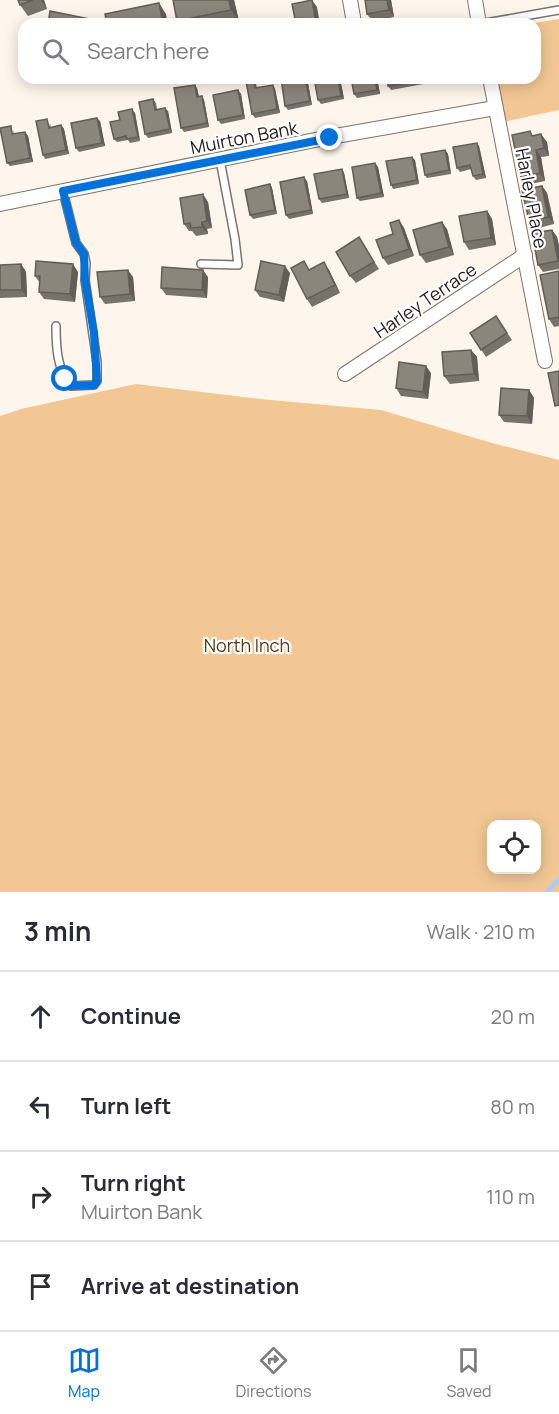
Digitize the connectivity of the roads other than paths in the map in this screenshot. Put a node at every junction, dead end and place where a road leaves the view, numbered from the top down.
1 (350, 0) edge
2 (475, 0) edge
3 (559, 10) edge
4 (353, 16) dead end
5 (479, 18) edge
6 (514, 18) edge
7 (491, 84) edge
8 (495, 108) junction
9 (220, 160) junction
10 (63, 191) junction
11 (0, 204) edge
12 (525, 255) junction
13 (201, 264) dead end
14 (56, 326) dead end
15 (545, 361) dead end
16 (345, 374) dead end

1 - 4 street
2 - 5 street
3 - 6 lane
7 - 8 street, Harley Place
8 - 9 street, Muirton Bank
8 - 12 street, Harley Place
9 - 10 street, Muirton Bank
9 - 13 lane
10 - 11 street, Muirton Bank
10 - 14 lane
12 - 15 street, Harley Place
12 - 16 street, Harley Terrace

